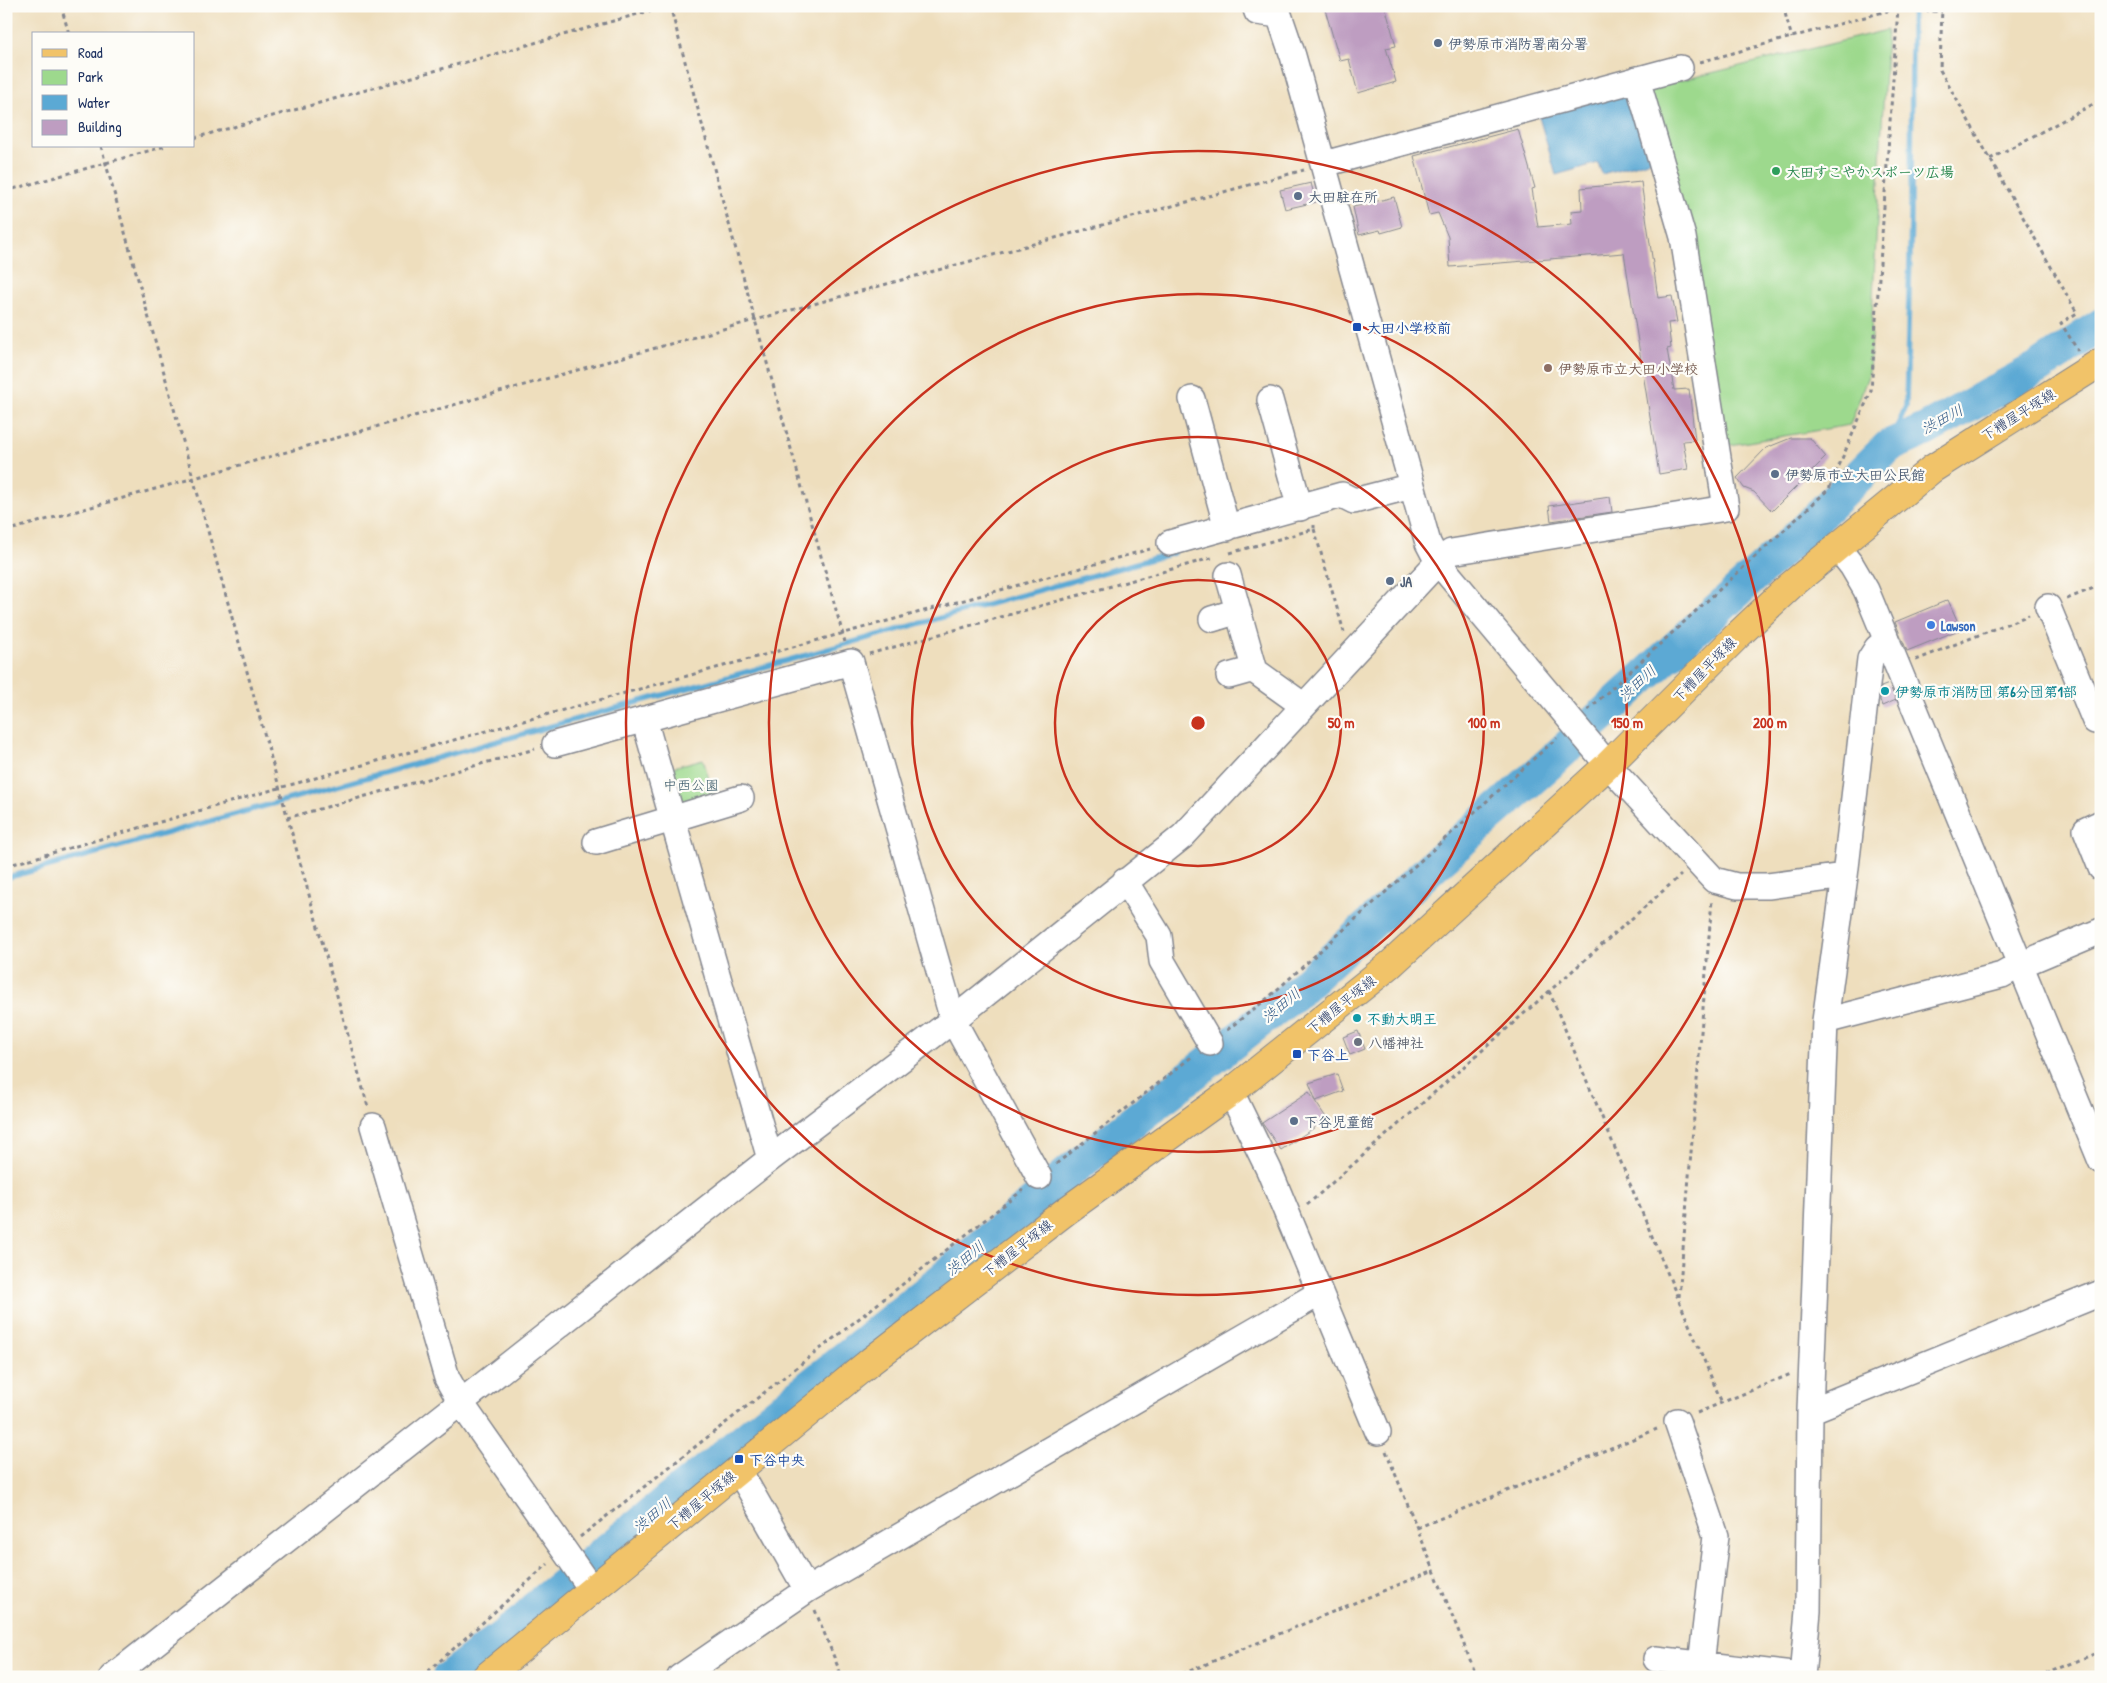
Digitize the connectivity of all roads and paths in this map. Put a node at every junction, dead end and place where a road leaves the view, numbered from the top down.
1 (61, 6) edge
2 (668, 6) edge
3 (1256, 6) edge
4 (1783, 6) edge
5 (1942, 6) edge
6 (1898, 8) junction
7 (1277, 10) edge
8 (1942, 12) junction
9 (68, 32) edge
10 (1792, 38) junction
11 (1680, 68) joint
12 (1637, 79) junction
13 (2101, 100) edge
14 (195, 138) edge
15 (102, 148) edge
16 (159, 148) edge
17 (1990, 159) junction
18 (106, 163) junction
19 (1324, 164) junction
20 (6, 191) edge
21 (755, 320) junction
22 (2095, 366) edge
23 (1192, 399) dead end
24 (1270, 400) dead end
25 (192, 478) junction
26 (1412, 486) junction
27 (1304, 506) junction
28 (1227, 528) junction
29 (1314, 529) junction
30 (6, 531) edge
31 (1170, 544) joint
32 (1837, 547) junction
33 (1225, 562) junction
34 (1438, 562) junction
35 (2101, 585) edge
36 (2048, 607) junction
37 (1238, 611) junction
38 (1212, 619) dead end
39 (843, 634) junction
40 (1886, 640) junction
41 (1351, 656) junction
42 (851, 662) junction
43 (1897, 668) junction
44 (1254, 669) junction
45 (1229, 676) dead end
46 (1304, 706) junction
47 (644, 719) junction
48 (2096, 721) dead end
49 (1574, 725) junction
50 (555, 744) joint
51 (1602, 757) junction
52 (279, 788) junction
53 (741, 798) dead end
54 (287, 818) junction
55 (673, 820) junction
56 (2101, 823) edge
57 (596, 842) dead end
58 (1696, 861) junction
59 (6, 866) edge
60 (2101, 868) edge
61 (1845, 876) junction
62 (1714, 880) junction
63 (1125, 881) junction
64 (2101, 931) edge
65 (2020, 965) junction
66 (1549, 991) junction
67 (953, 1020) junction
68 (1825, 1021) junction
69 (1210, 1043) junction
70 (1231, 1092) junction
71 (373, 1126) joint
72 (770, 1158) junction
73 (2101, 1161) edge
74 (1039, 1177) junction
75 (1290, 1220) junction
76 (1320, 1293) junction
77 (2101, 1293) edge
78 (1679, 1300) junction
79 (1812, 1366) junction
80 (461, 1403) junction
81 (1722, 1403) junction
82 (1810, 1411) junction
83 (1677, 1421) junction
84 (1378, 1432) joint
85 (738, 1469) junction
86 (1417, 1528) junction
87 (564, 1550) junction
88 (1434, 1570) junction
89 (592, 1590) junction
90 (807, 1590) junction
91 (2101, 1651) edge
92 (1656, 1659) dead end
93 (1701, 1666) junction
94 (1802, 1676) edge
95 (112, 1677) edge
96 (422, 1677) edge
97 (486, 1677) edge
98 (680, 1677) edge
99 (842, 1677) edge
100 (1175, 1677) edge
101 (1477, 1677) edge
102 (2039, 1677) edge

1 - 9 path
2 - 14 path
2 - 21 path
3 - 7 street
4 - 10 path
5 - 8 path
6 - 8 path
6 - 10 path
6 - 49 path
7 - 19 street
8 - 17 path
10 - 11 path
11 - 12 street
12 - 19 street
12 - 34 street
13 - 17 path
15 - 18 path
16 - 18 path
17 - 22 path
18 - 20 path
18 - 25 path
19 - 21 path
19 - 26 street
21 - 25 path
21 - 39 path
22 - 32 main road, 下糟屋平塚線
23 - 28 street
24 - 27 street
25 - 30 path
25 - 52 path
26 - 27 street
26 - 34 street
27 - 28 street
27 - 29 path
28 - 31 street
29 - 33 path
29 - 41 path
31 - 39 path
32 - 40 street
32 - 51 main road, 下糟屋平塚線
33 - 37 street
33 - 42 path
34 - 41 street
34 - 49 street
35 - 36 path
36 - 43 path
36 - 48 street
37 - 38 street
37 - 44 street
39 - 42 path
39 - 52 path
40 - 43 street
40 - 61 street
41 - 46 street
42 - 47 street
42 - 67 street
43 - 65 street
44 - 45 street
44 - 46 street
46 - 63 street
47 - 50 street
47 - 55 street
49 - 51 street
49 - 69 path
50 - 54 path
51 - 58 street
51 - 70 main road, 下糟屋平塚線
52 - 54 path
52 - 59 path
53 - 55 street
54 - 71 path
55 - 57 street
55 - 72 street
56 - 60 street
58 - 62 street
58 - 66 path
61 - 62 street
61 - 68 street
62 - 78 path
63 - 67 street
63 - 69 street
64 - 65 street
65 - 68 street
65 - 73 street
66 - 75 path
66 - 78 path
67 - 72 street
67 - 74 street
68 - 79 street
69 - 74 path
70 - 75 street
70 - 85 main road, 下糟屋平塚線
71 - 80 street
72 - 80 street
74 - 87 path
75 - 76 street
76 - 84 street
76 - 90 street
77 - 82 street
78 - 81 path
79 - 81 path
79 - 82 street
80 - 87 street
80 - 95 street
81 - 83 path
82 - 94 street
83 - 86 path
83 - 93 street
84 - 86 path
85 - 89 main road, 下糟屋平塚線
85 - 90 street
86 - 88 path
87 - 89 street
87 - 96 path
88 - 100 path
88 - 101 path
89 - 97 main road, 下糟屋平塚線
90 - 98 street
90 - 99 path
91 - 102 path
92 - 93 street
93 - 94 street

